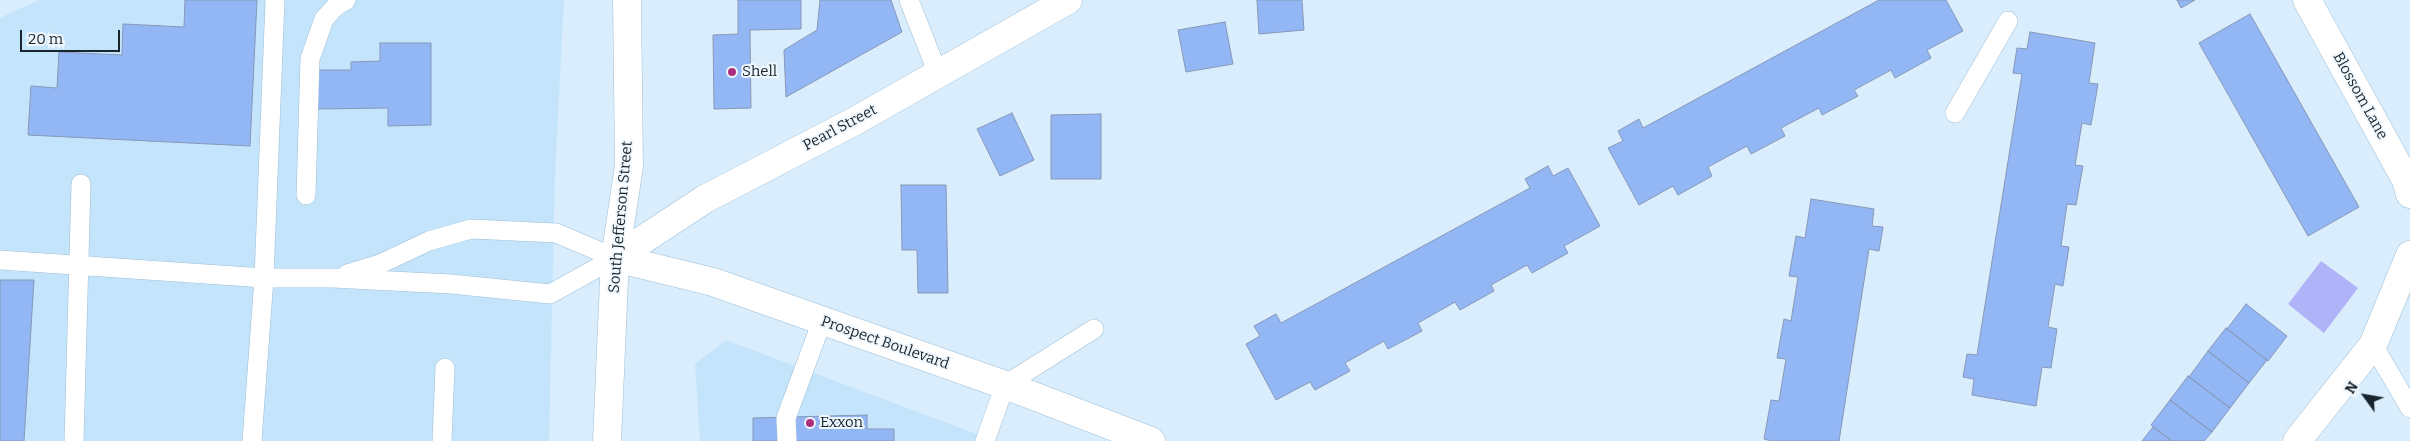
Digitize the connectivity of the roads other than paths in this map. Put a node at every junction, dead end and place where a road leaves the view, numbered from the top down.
1 (275, 0) edge
2 (346, 0) edge
3 (627, 0) edge
4 (909, 0) edge
5 (1068, 0) edge
6 (2307, 0) edge
7 (2008, 21) dead end
8 (938, 74) junction
9 (1955, 113) dead end
10 (81, 184) dead end
11 (306, 194) dead end
12 (2410, 194) edge
13 (2410, 254) edge
14 (615, 258) junction
15 (0, 260) edge
16 (80, 267) junction
17 (264, 278) junction
18 (333, 278) junction
19 (822, 321) junction
20 (1094, 329) dead end
21 (2373, 345) junction
22 (445, 368) dead end
23 (1005, 385) junction
24 (2410, 408) edge
25 (609, 439) edge
26 (74, 441) edge
27 (252, 441) edge
28 (442, 441) edge
29 (787, 441) edge
30 (985, 441) edge
31 (1151, 441) edge
32 (2297, 441) edge

1 - 17 lane
2 - 11 lane
3 - 14 street, South Jefferson Street
4 - 8 lane
5 - 8 street, Pearl Street
6 - 12 street, Blossom Lane
7 - 9 lane
8 - 14 street, Pearl Street
10 - 16 lane
13 - 21 street
14 - 18 lane
14 - 18 lane
14 - 19 street, Prospect Boulevard
14 - 25 street, South Jefferson Street
15 - 16 lane
16 - 17 lane
16 - 26 lane
17 - 18 lane
17 - 27 lane
19 - 23 street, Prospect Boulevard
19 - 29 lane
20 - 23 lane
21 - 24 lane
21 - 32 street
22 - 28 lane
23 - 30 lane
23 - 31 street, Prospect Boulevard

